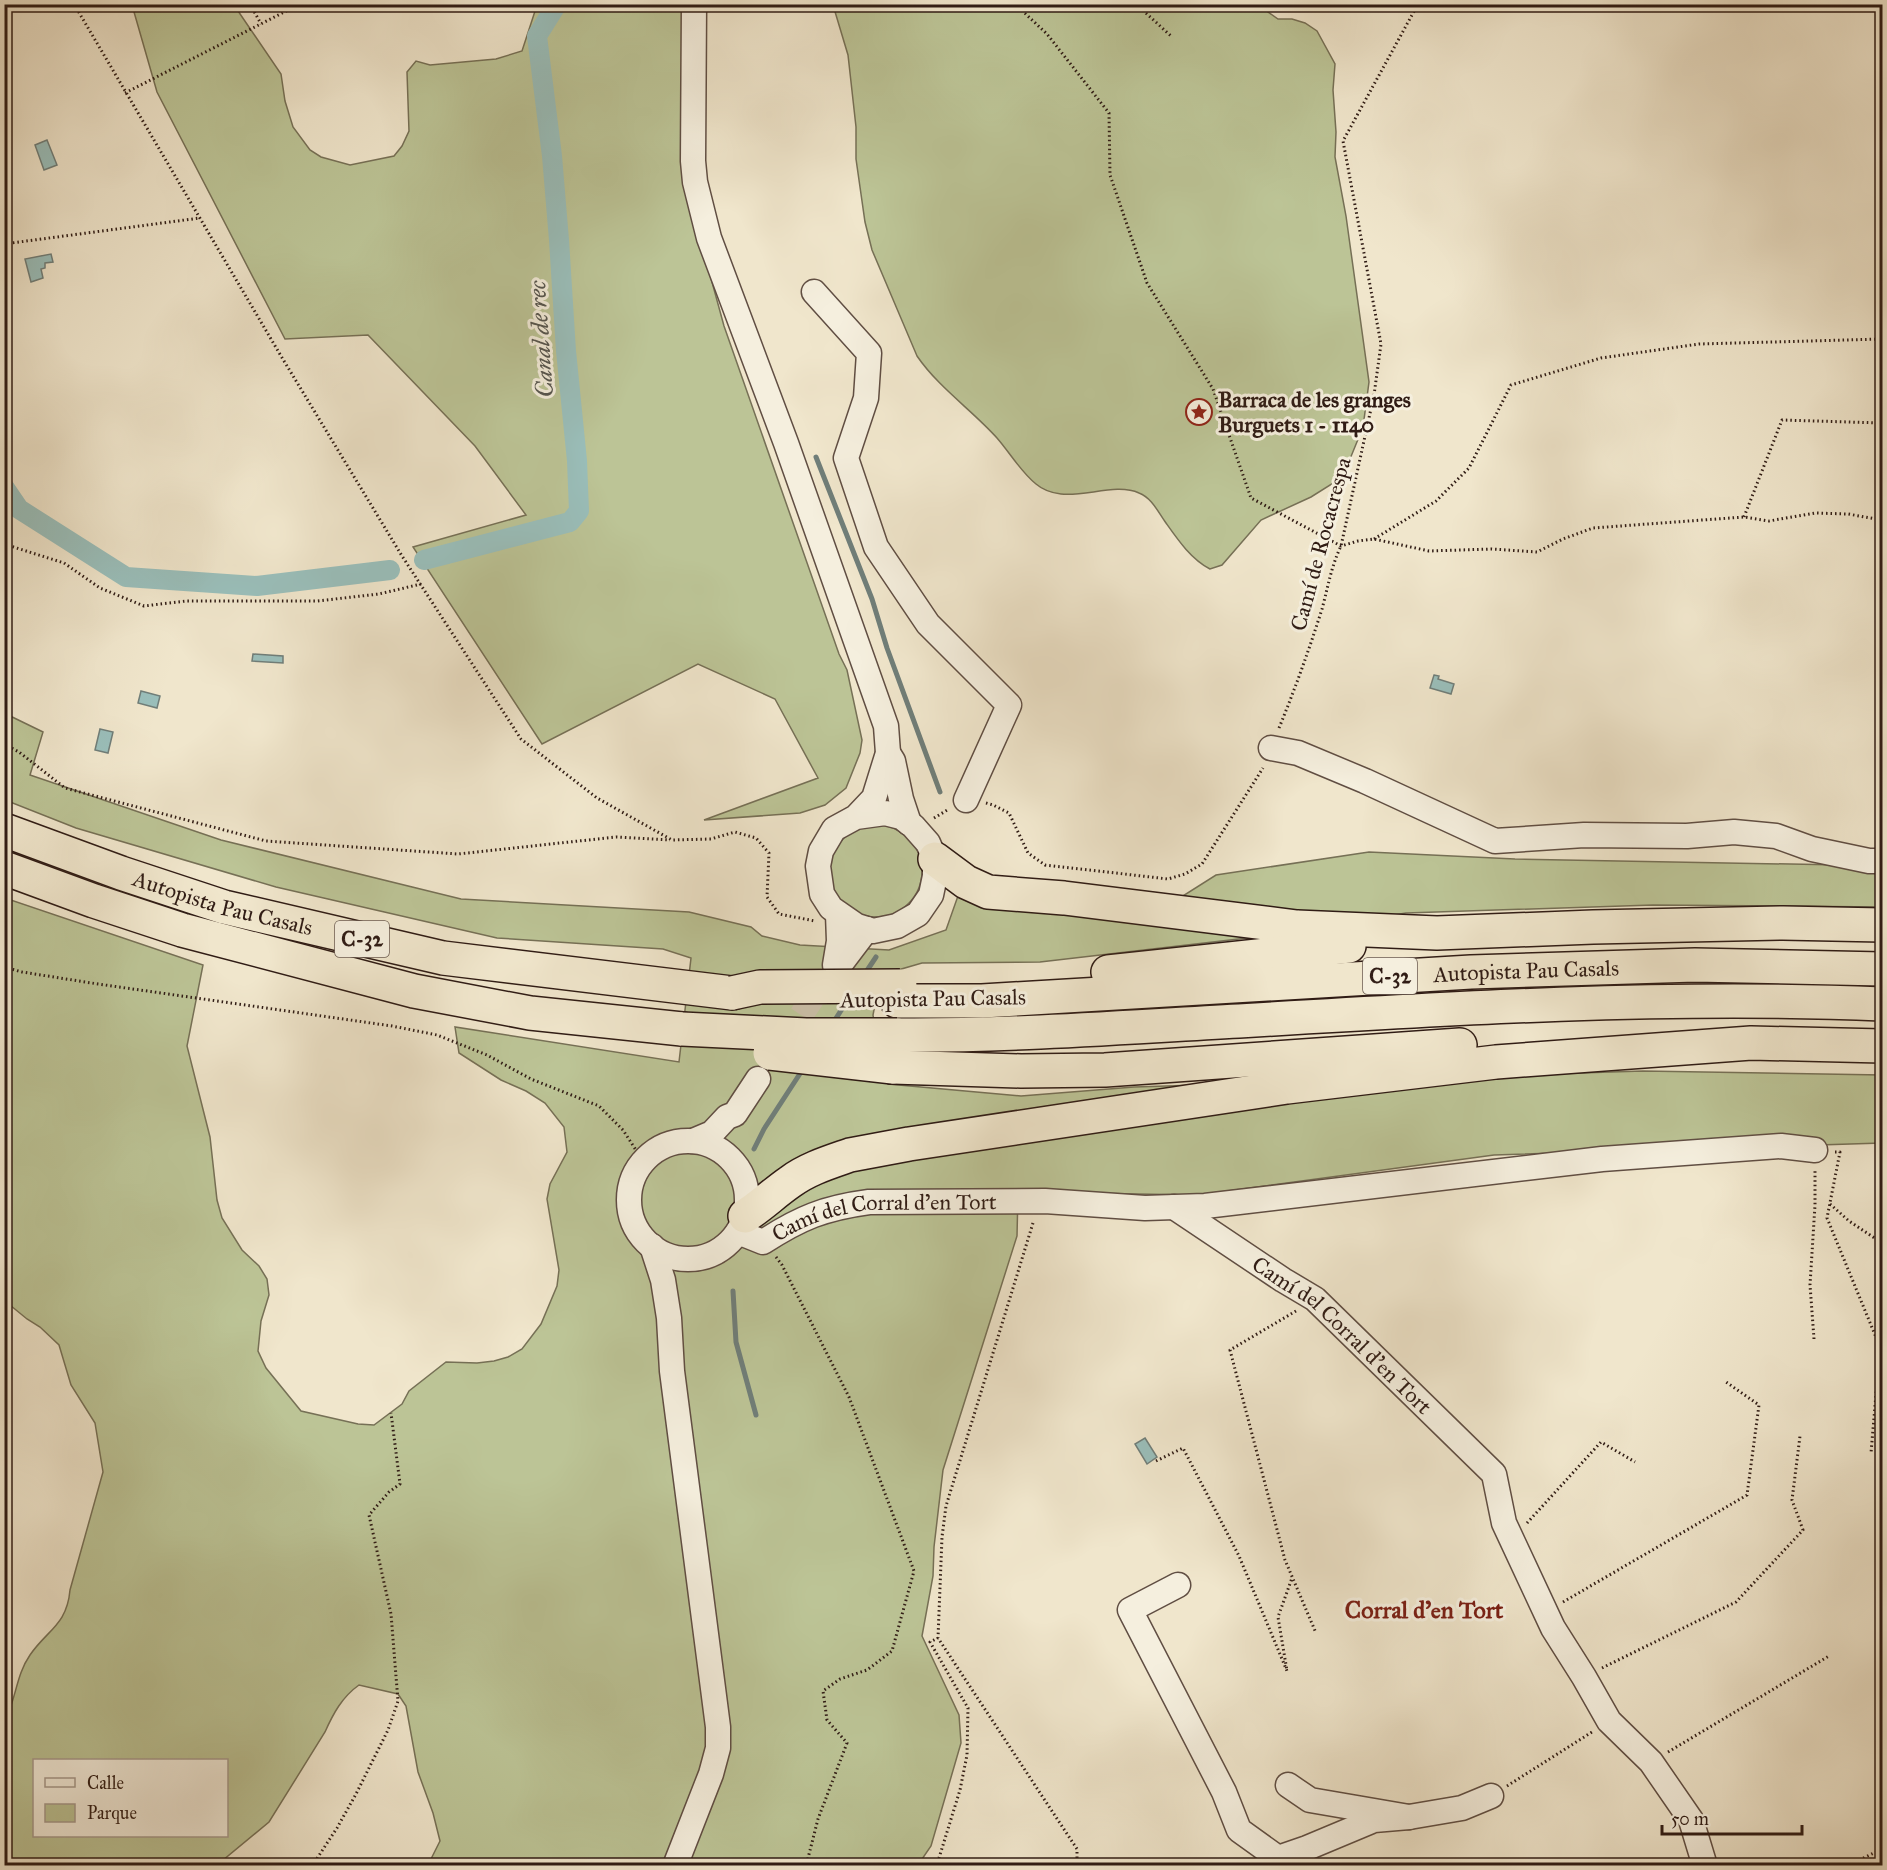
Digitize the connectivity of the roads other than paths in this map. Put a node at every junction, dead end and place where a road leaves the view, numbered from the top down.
1 (694, 4) edge
2 (814, 292) dead end
3 (1271, 748) road end
4 (888, 753) junction
5 (966, 800) dead end
6 (856, 817) junction
7 (909, 823) junction
8 (4, 830) edge
9 (935, 859) junction
10 (1882, 861) edge
11 (4, 868) edge
12 (834, 911) junction
13 (1882, 925) edge
14 (867, 929) junction
15 (1437, 933) junction
16 (1882, 969) edge
17 (898, 993) junction
18 (1882, 1004) edge
19 (1751, 1043) junction
20 (1882, 1046) edge
21 (895, 1051) junction
22 (758, 1079) dead end
23 (735, 1113) junction
24 (693, 1141) junction
25 (1815, 1150) road end
26 (729, 1157) junction
27 (1174, 1207) junction
28 (748, 1230) junction
29 (652, 1246) junction
30 (697, 1258) junction
31 (669, 1318) junction
32 (1178, 1585) dead end
33 (1288, 1785) dead end
34 (1491, 1796) road end
35 (1409, 1817) junction
36 (675, 1866) edge
37 (1705, 1866) edge

1 - 4 street
2 - 5 street
3 - 10 street
4 - 6 street
4 - 7 street
6 - 7 street
6 - 12 street
7 - 9 street
8 - 17 highway, Autopista Pau Casals / C-32, bridge
9 - 14 street
9 - 15 highway
11 - 21 highway, Autopista Pau Casals / C-32, bridge
12 - 14 street
12 - 14 street
13 - 15 highway
15 - 17 highway
16 - 17 highway, Autopista Pau Casals / C-32
18 - 21 highway, Autopista Pau Casals / C-32
19 - 20 highway
19 - 21 highway
19 - 28 highway
22 - 23 street
23 - 24 street
23 - 26 street
24 - 26 street
24 - 29 street
25 - 27 street
26 - 28 street
27 - 28 street, Camí del Corral d'en Tort
27 - 37 street, Camí del Corral d'en Tort
28 - 30 street
29 - 30 street
29 - 31 street
30 - 31 street
31 - 36 street
32 - 35 street
33 - 35 street
34 - 35 street

